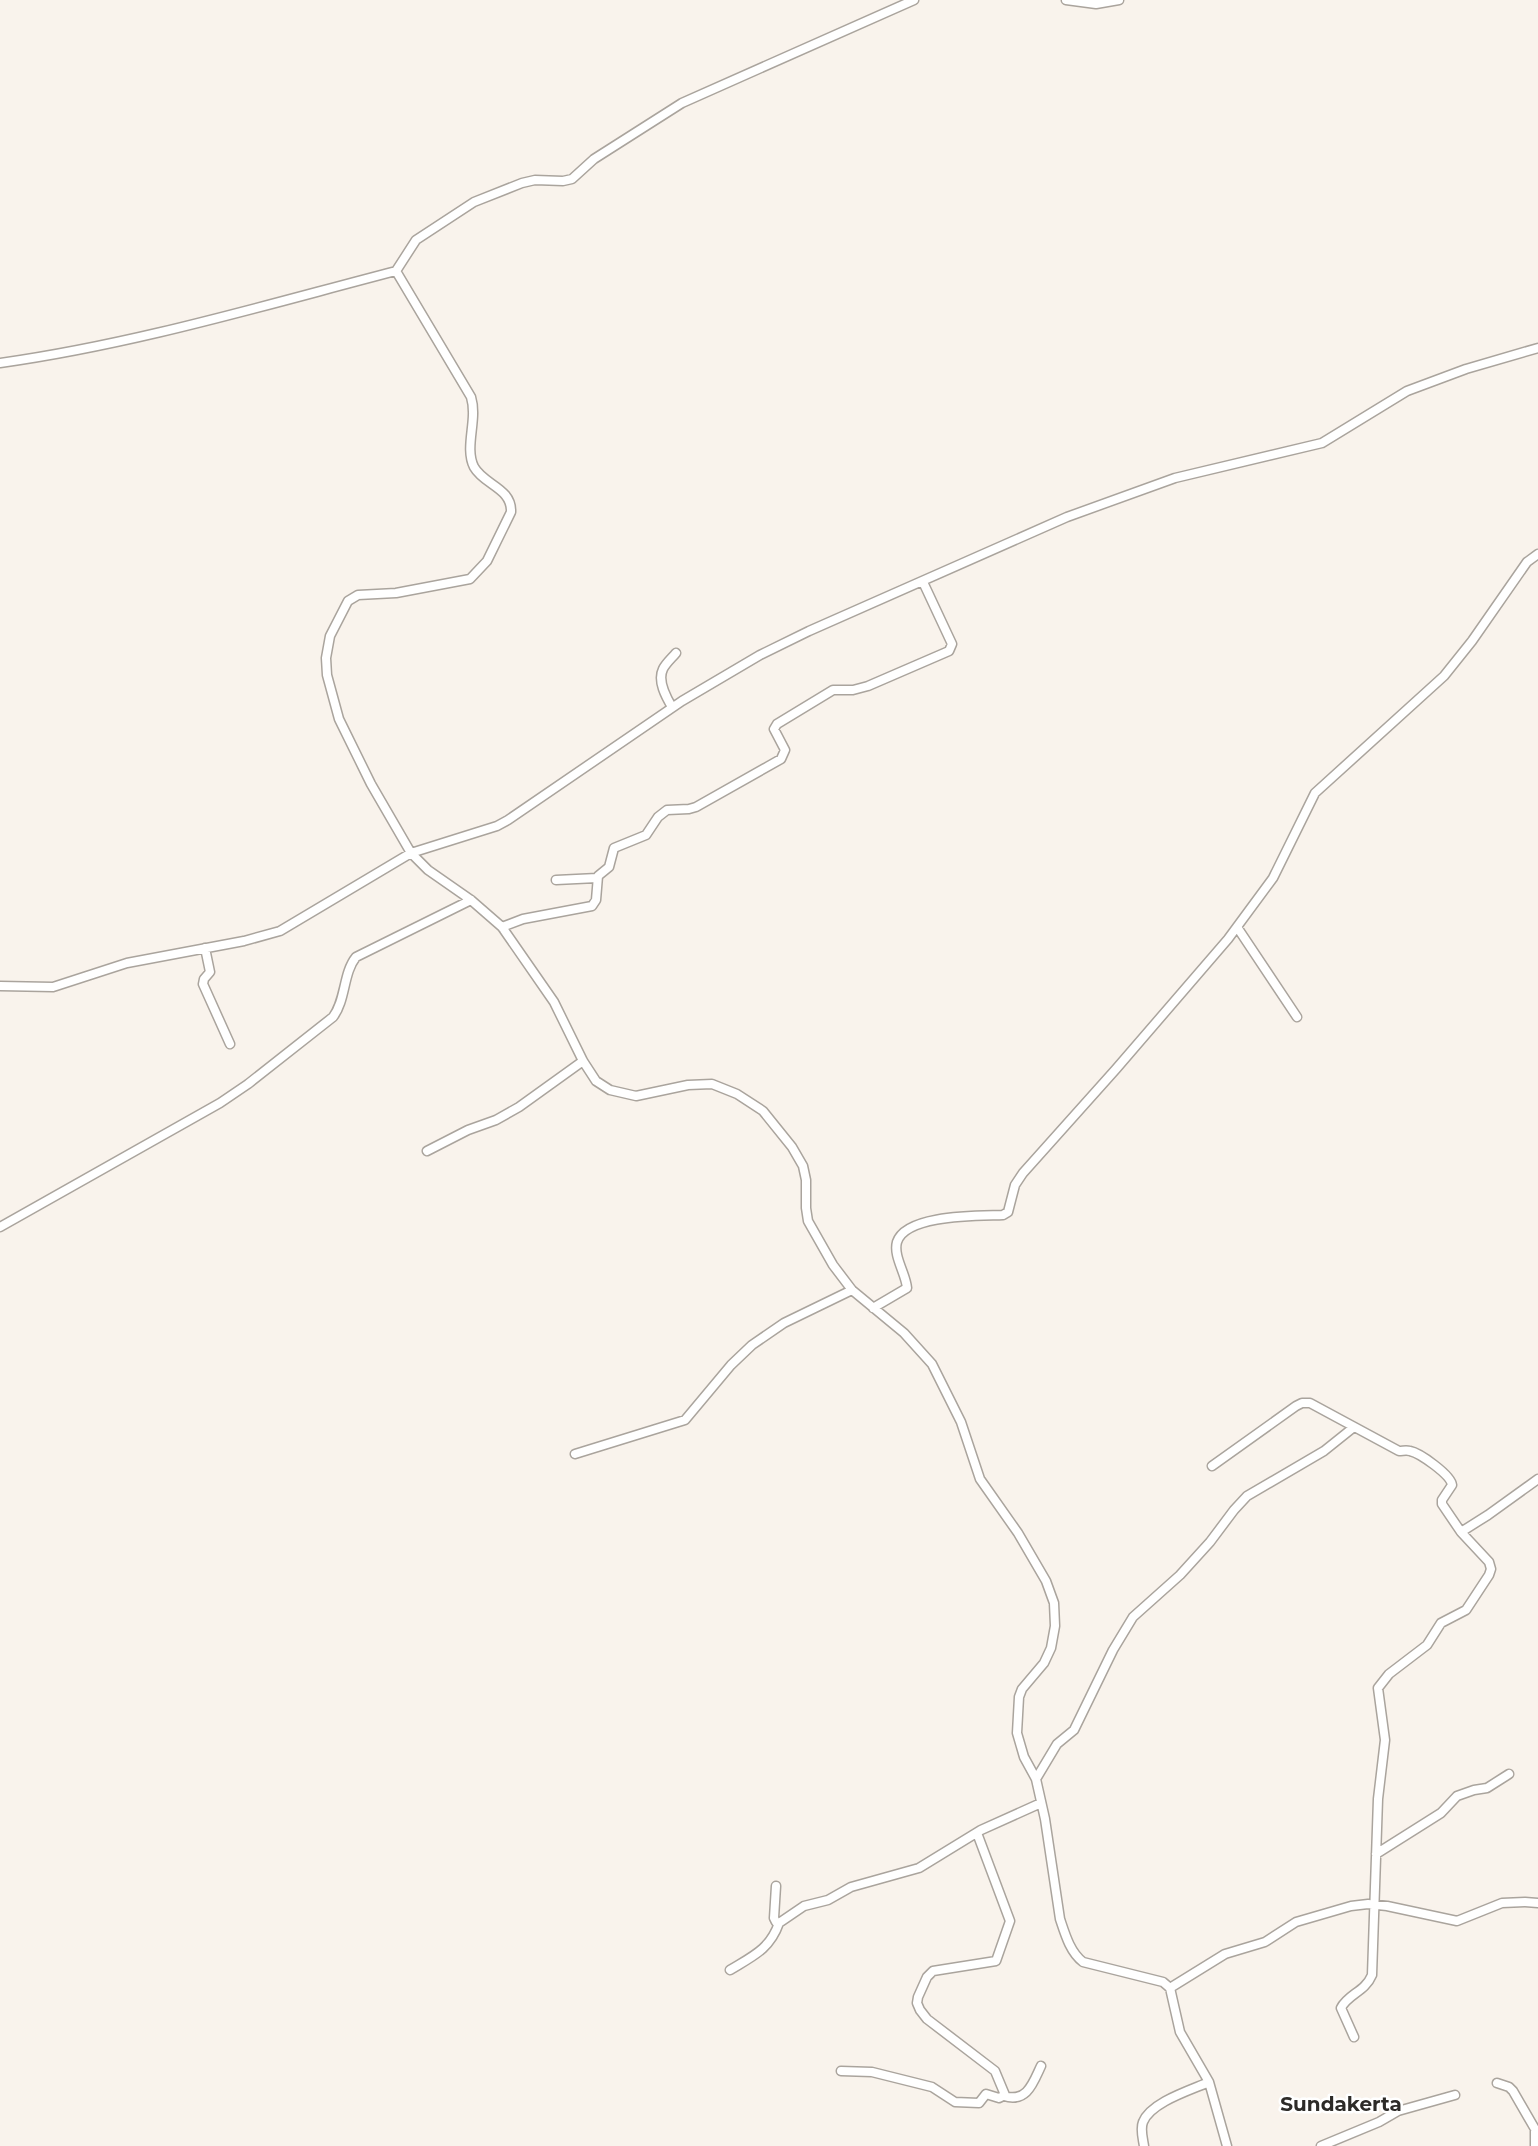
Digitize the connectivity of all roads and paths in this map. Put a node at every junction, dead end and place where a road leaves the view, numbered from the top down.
1 (914, 0) edge
2 (1066, 0) edge
3 (1119, 0) edge
4 (396, 271) junction
5 (1538, 348) edge
6 (0, 363) edge
7 (1538, 554) edge
8 (922, 582) junction
9 (676, 653) dead end
10 (672, 708) junction
11 (411, 853) junction
12 (597, 878) junction
13 (555, 880) dead end
14 (471, 900) junction
15 (502, 927) junction
16 (1237, 927) junction
17 (205, 948) junction
18 (0, 986) edge
19 (1297, 1017) dead end
20 (230, 1044) dead end
21 (583, 1061) junction
22 (427, 1151) dead end
23 (0, 1227) edge
24 (852, 1290) junction
25 (873, 1308) junction
26 (1354, 1427) junction
27 (575, 1454) dead end
28 (1212, 1466) dead end
29 (1538, 1479) edge
30 (1461, 1532) junction
31 (1509, 1774) dead end
32 (1036, 1779) junction
33 (1041, 1803) junction
34 (977, 1833) junction
35 (1376, 1854) junction
36 (776, 1886) dead end
37 (1538, 1903) edge
38 (1373, 1904) junction
39 (779, 1923) junction
40 (730, 1970) dead end
41 (1170, 1988) junction
42 (1353, 2037) dead end
43 (1041, 2066) dead end
44 (841, 2071) dead end
45 (1209, 2082) junction
46 (1497, 2083) dead end
47 (1455, 2095) dead end
48 (1004, 2096) junction
49 (1144, 2146) edge
50 (1227, 2146) edge
51 (1321, 2146) edge
52 (1535, 2146) edge

1 - 4 street
2 - 3 street
4 - 6 street
4 - 11 street
5 - 8 street
7 - 16 street
8 - 10 street
8 - 12 street
9 - 10 street
10 - 11 street
11 - 14 street
11 - 17 street
12 - 13 street
12 - 15 street
14 - 15 street
14 - 23 street
15 - 21 street
16 - 19 street
16 - 25 street
17 - 18 street
17 - 20 street
21 - 22 street
21 - 24 street
24 - 25 street
24 - 27 street
25 - 32 street
26 - 28 street
26 - 30 street
26 - 32 street
29 - 30 street
30 - 35 street
31 - 35 street
32 - 33 street
33 - 34 street
33 - 41 street
34 - 39 street
34 - 48 street
35 - 38 street
36 - 39 street
37 - 38 street
38 - 41 street
38 - 42 street
39 - 40 street
41 - 45 street
43 - 48 street
44 - 48 street
45 - 49 street
45 - 50 street
46 - 52 street
47 - 51 street

